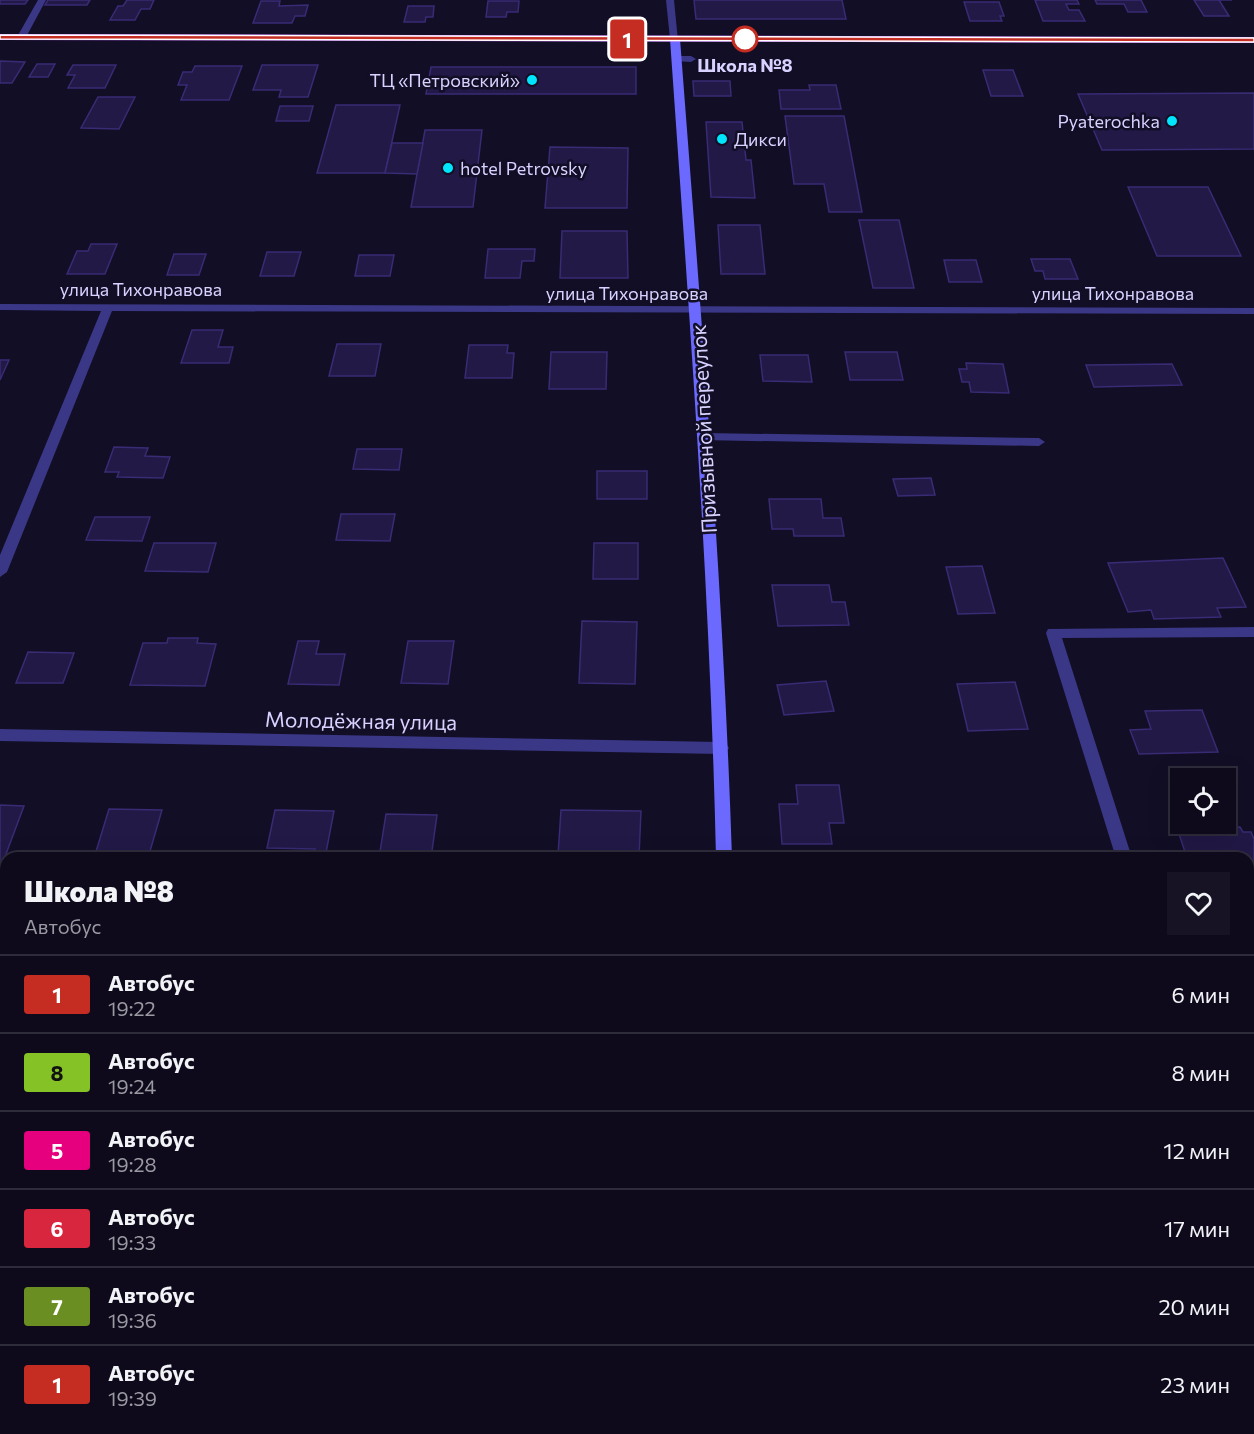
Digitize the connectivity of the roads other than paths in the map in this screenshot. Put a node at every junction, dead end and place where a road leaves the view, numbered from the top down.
1 (42, 0) edge
2 (670, 0) edge
3 (0, 37) edge
4 (22, 37) junction
5 (675, 39) junction
6 (1254, 40) edge
7 (677, 59) junction
8 (691, 59) dead end
9 (0, 307) edge
10 (108, 307) junction
11 (696, 311) junction
12 (1254, 311) edge
13 (704, 437) junction
14 (1039, 442) dead end
15 (0, 572) edge
16 (1254, 632) edge
17 (0, 735) edge
18 (721, 748) junction
19 (724, 852) edge
20 (1122, 852) edge

1 - 4 street
2 - 5 street, Призывной переулок
3 - 4 main road
4 - 5 main road
5 - 6 main road
5 - 7 street, Призывной переулок
7 - 8 street
7 - 11 street, Призывной переулок
9 - 10 street, улица Тихонравова
10 - 11 street, улица Тихонравова
10 - 15 street
11 - 12 street, улица Тихонравова
11 - 13 street, Призывной переулок
13 - 14 street
13 - 18 street, Призывной переулок
16 - 20 street
17 - 18 street, Молодёжная улица
18 - 19 street, Призывной переулок

